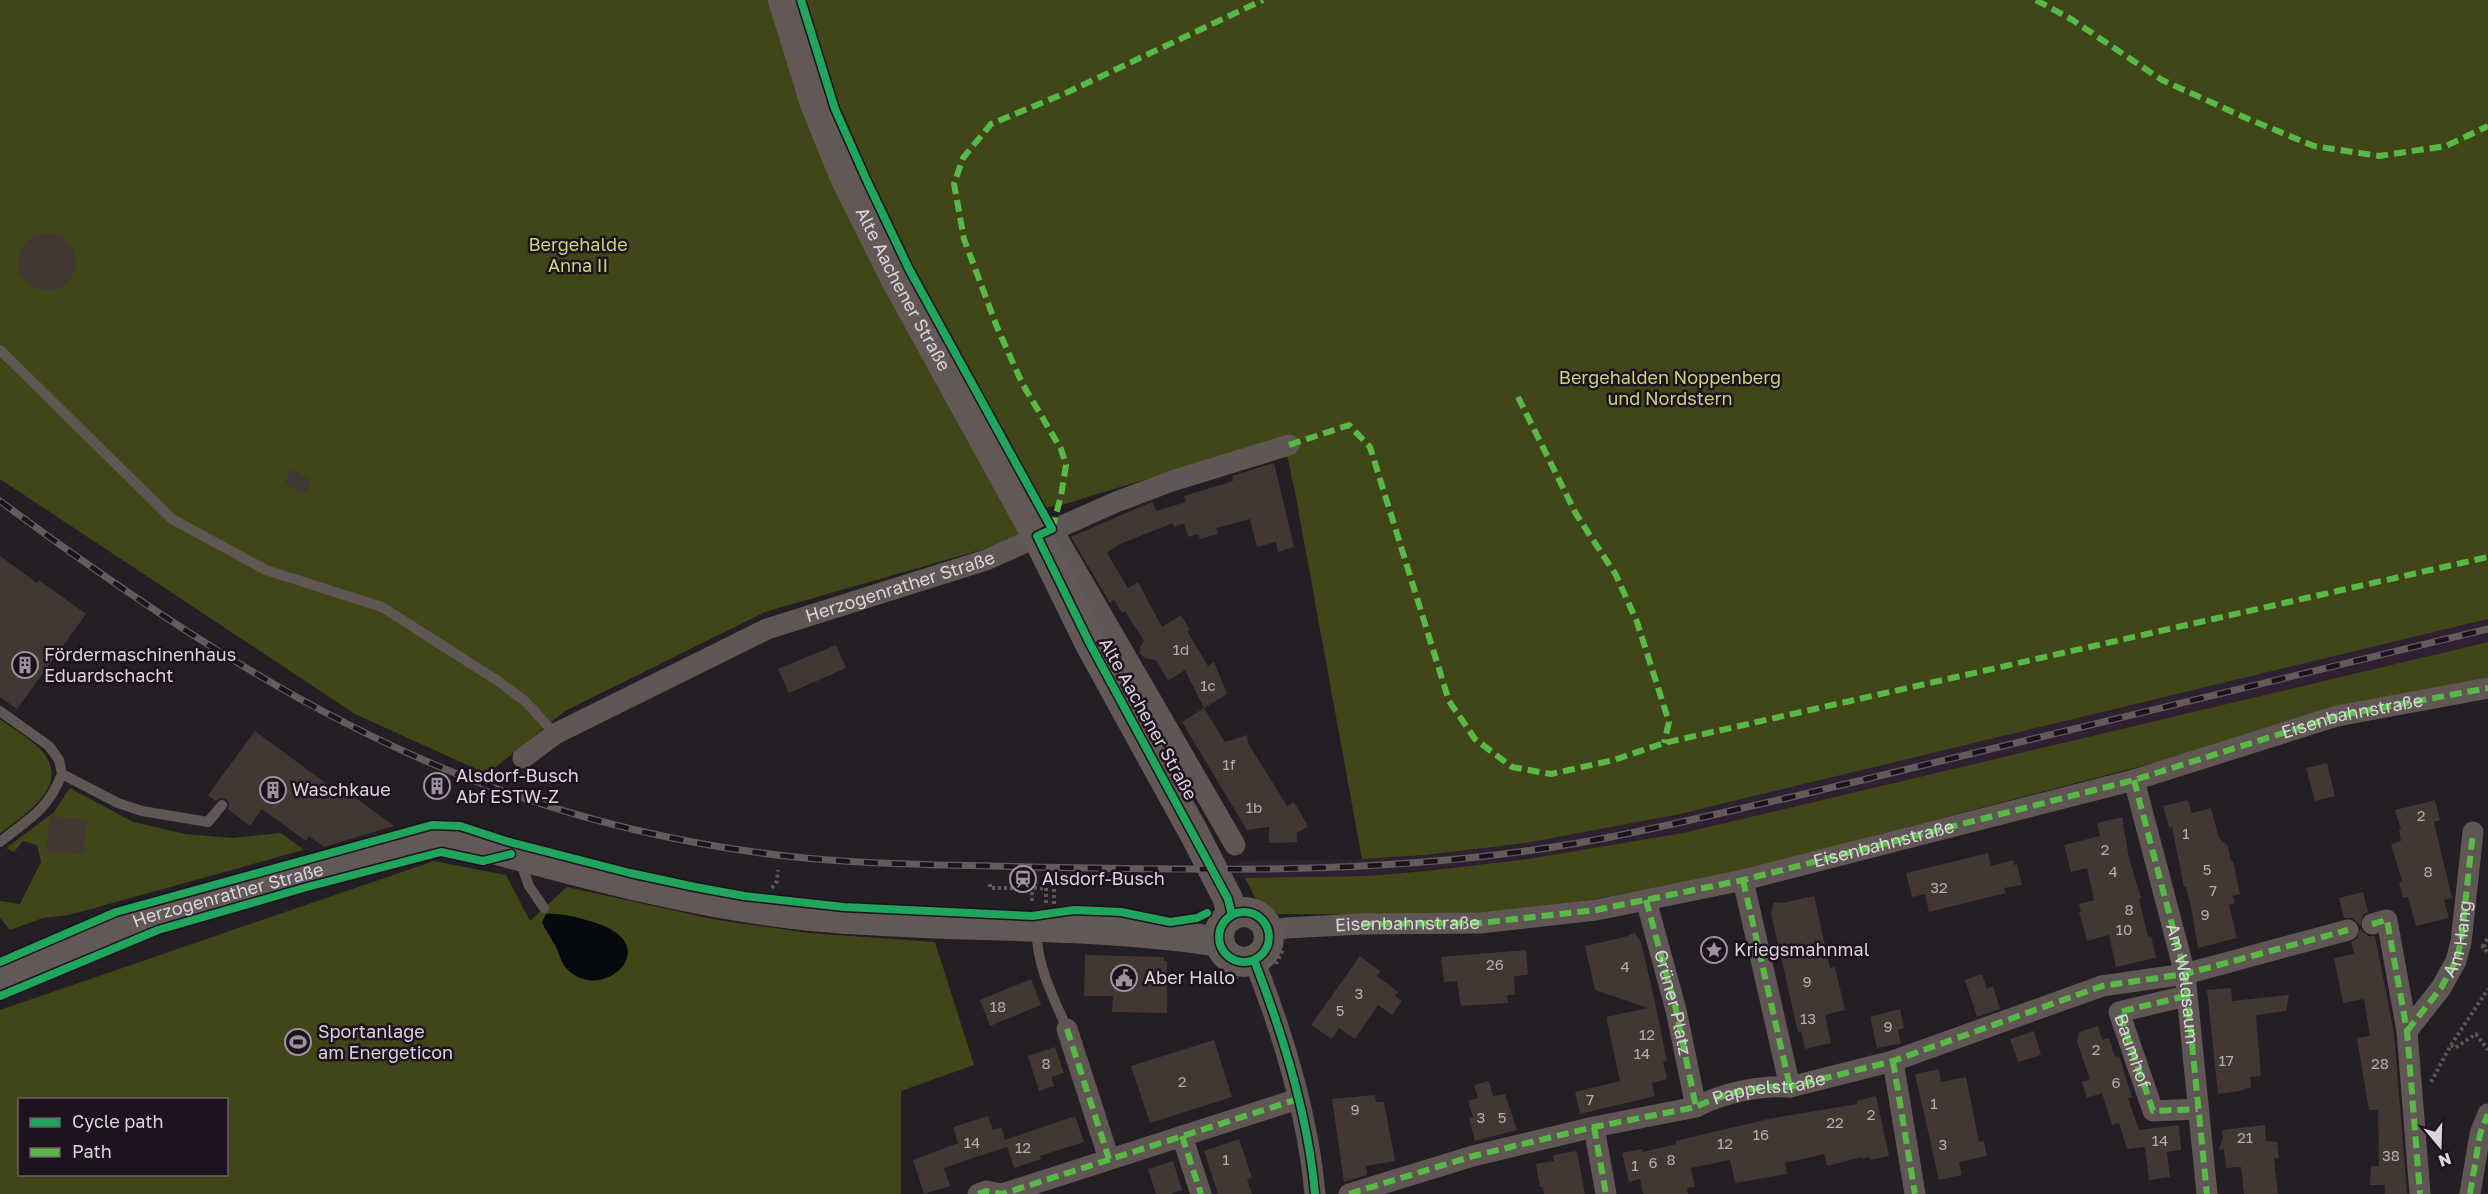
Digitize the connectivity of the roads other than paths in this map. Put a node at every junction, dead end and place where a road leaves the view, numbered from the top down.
1 (783, 0) edge
2 (0, 350) edge
3 (1289, 445) dead end
4 (1045, 533) junction
5 (2488, 688) edge
6 (0, 711) edge
7 (555, 734) junction
8 (523, 758) dead end
9 (62, 774) junction
10 (2134, 780) junction
11 (222, 805) dead end
12 (2474, 832) dead end
13 (0, 842) edge
14 (1235, 845) dead end
15 (519, 856) junction
16 (1743, 880) junction
17 (1646, 900) junction
18 (544, 908) dead end
19 (1041, 917) junction
20 (2372, 924) dead end
21 (1226, 928) junction
22 (2348, 930) dead end
23 (1268, 932) junction
24 (1254, 960) junction
25 (2185, 974) junction
26 (0, 978) edge
27 (2187, 996) junction
28 (1067, 1029) joint
29 (2407, 1031) junction
30 (1893, 1060) junction
31 (1790, 1087) junction
32 (1298, 1099) junction
33 (1696, 1107) junction
34 (2198, 1109) junction
35 (2488, 1114) edge
36 (1594, 1127) junction
37 (1182, 1136) junction
38 (1109, 1159) junction
39 (978, 1194) edge
40 (1002, 1194) edge
41 (1200, 1194) edge
42 (1315, 1194) edge
43 (1349, 1194) edge
44 (1606, 1194) edge
45 (1915, 1194) edge
46 (2207, 1194) edge
47 (2420, 1194) edge
48 (2470, 1194) edge

1 - 4 street, Alte Aachener Straße
2 - 7 lane
3 - 4 street, Herzogenrather Straße
4 - 7 street, Herzogenrather Straße
4 - 14 street, Alte Aachener Straße
4 - 21 street, Alte Aachener Straße
5 - 10 street, Eisenbahnstraße
6 - 9 lane
7 - 8 street, Herzogenrather Straße
9 - 11 lane
9 - 13 lane
10 - 16 street, Eisenbahnstraße
10 - 25 street, Am Waldsaum
12 - 29 street, Am Hang
15 - 18 lane
15 - 19 street
15 - 26 street, Herzogenrather Straße
16 - 17 street, Eisenbahnstraße
16 - 31 street
17 - 23 street, Eisenbahnstraße
17 - 33 street, Grüner Platz
19 - 21 street
19 - 28 lane
20 - 29 street
21 - 23 street
21 - 24 street
22 - 25 street
23 - 24 street
24 - 32 street
25 - 27 street, Am Waldsaum
25 - 30 street, Pappelstraße
27 - 34 street, Am Waldsaum
27 - 34 street, Baumhof
28 - 38 street
29 - 47 street
30 - 31 street, Pappelstraße
30 - 45 street
31 - 33 street, Pappelstraße
32 - 37 street
32 - 42 street
33 - 36 street, Pappelstraße
34 - 46 street, Am Waldsaum
35 - 48 street
36 - 43 street, Pappelstraße
36 - 44 street
37 - 38 street
37 - 41 street
38 - 40 street
39 - 40 street

